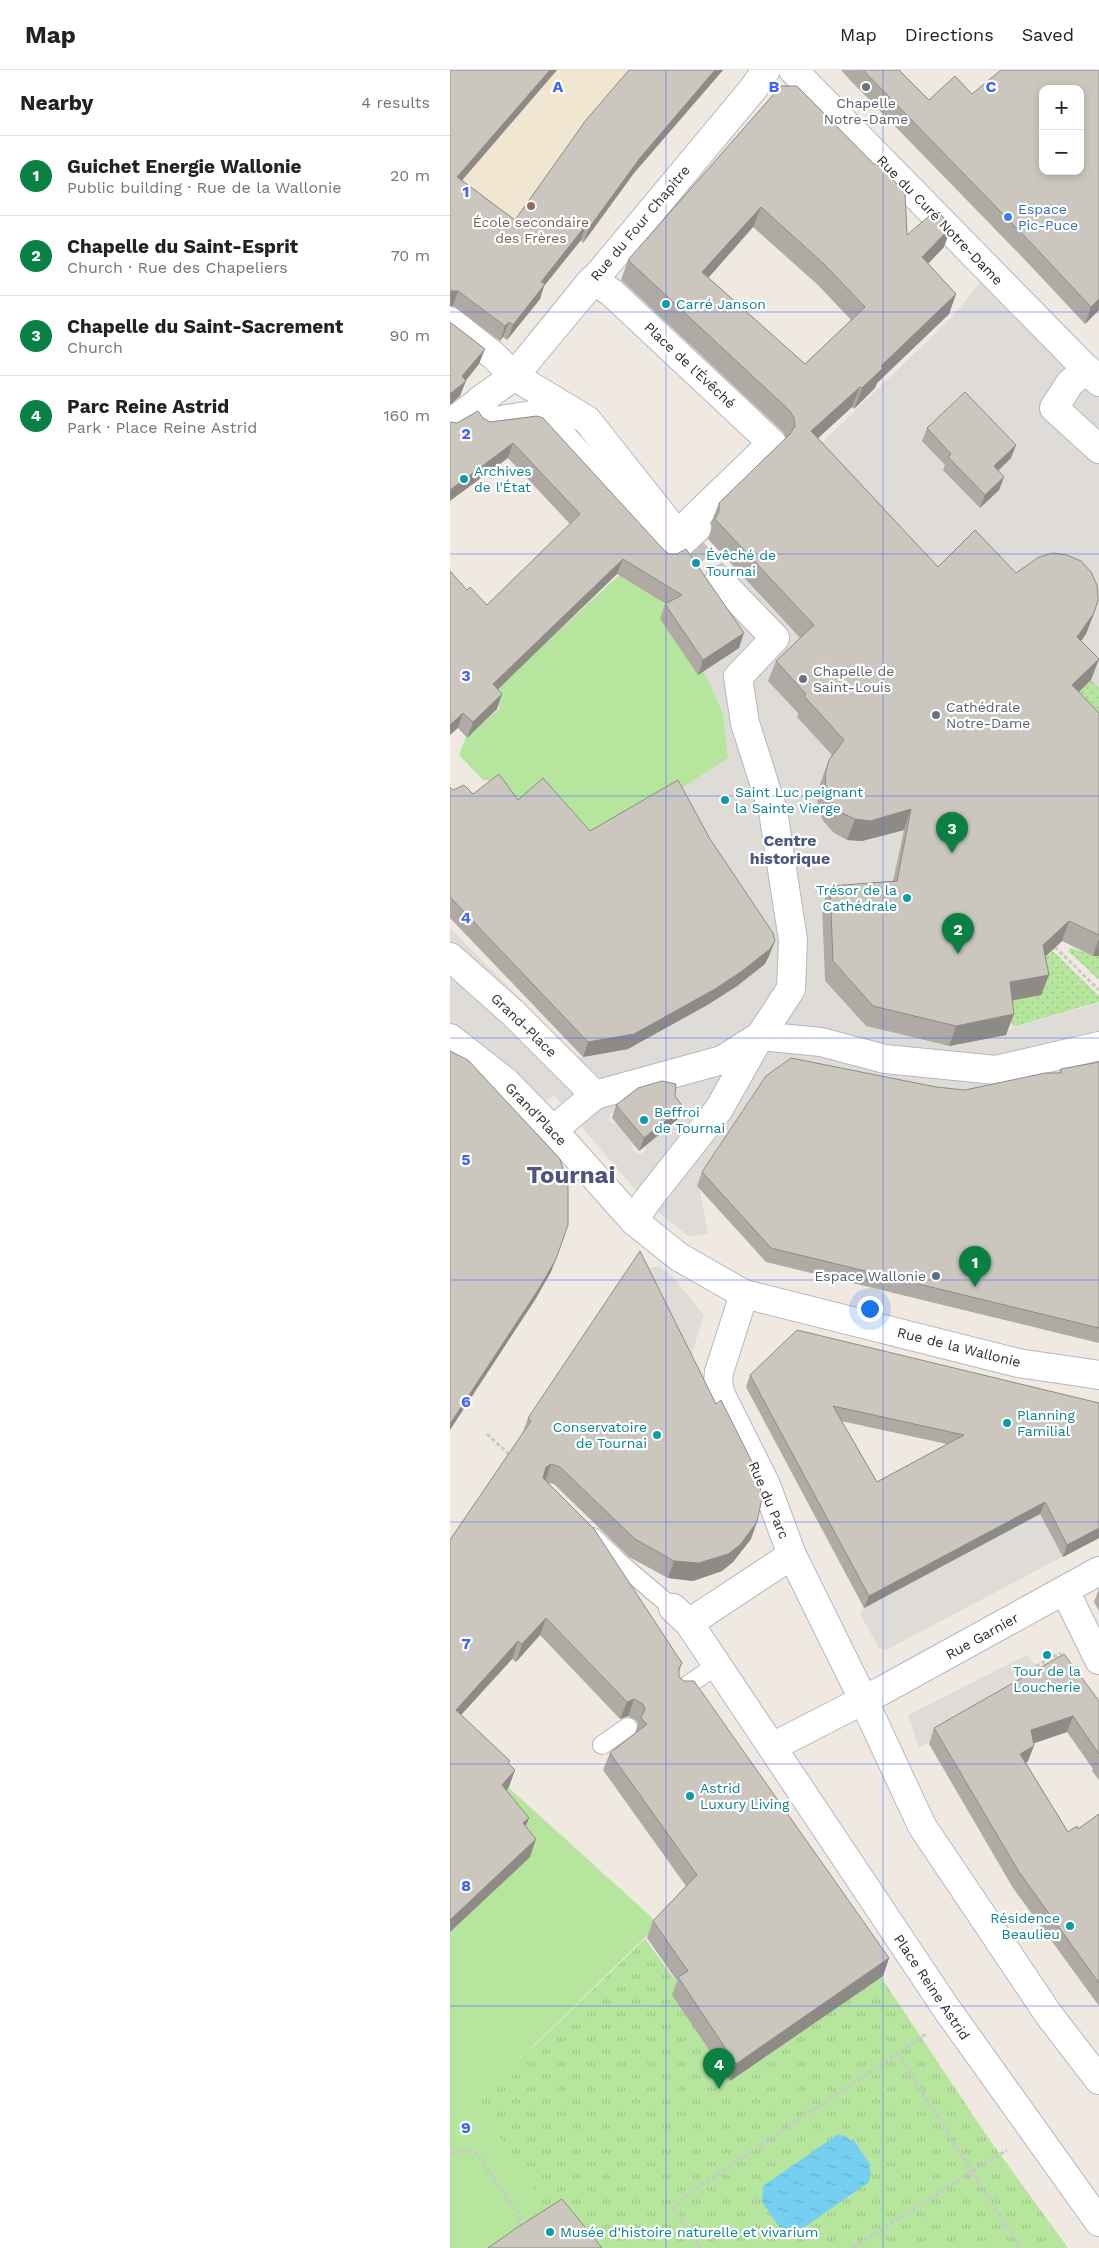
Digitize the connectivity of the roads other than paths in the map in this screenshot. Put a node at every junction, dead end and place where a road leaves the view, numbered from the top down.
1 (766, 70) edge
2 (793, 70) edge
3 (589, 284) junction
4 (450, 321) edge
5 (1095, 368) edge
6 (514, 376) junction
7 (479, 402) junction
8 (450, 423) edge
9 (1099, 449) edge
10 (683, 541) junction
11 (719, 580) tunnel mouth
12 (450, 958) edge
13 (760, 1036) junction
14 (450, 1038) edge
15 (1099, 1046) edge
16 (595, 1095) junction
17 (553, 1130) junction
18 (640, 1212) junction
19 (744, 1294) junction
20 (1099, 1375) edge
21 (581, 1524) edge
22 (792, 1555) junction
23 (1099, 1571) edge
24 (1065, 1591) junction
25 (681, 1615) junction
26 (1099, 1660) edge
27 (717, 1665) junction
28 (682, 1689) edge
29 (863, 1699) junction
30 (628, 1728) dead end
31 (602, 1745) dead end
32 (772, 1747) junction
33 (1099, 2080) edge
34 (1099, 2222) edge

1 - 3 street, Rue du Four Chapitre
2 - 5 street, Rue du Curé Notre-Dame
3 - 6 street, Rue du Four Chapitre
3 - 10 street, Place de l'Évêché
4 - 6 street
5 - 9 street
6 - 7 street
6 - 10 street
7 - 8 street
7 - 10 street
11 - 13 street
12 - 16 street, Grand-Place
13 - 15 street
13 - 16 street
13 - 18 street
14 - 17 street, Grand'Place
16 - 17 street
17 - 18 street, Grand'Place
18 - 19 street, Rue de la Wallonie
19 - 20 street, Rue de la Wallonie
19 - 22 street, Rue du Parc
21 - 25 lane
22 - 25 street
22 - 29 street, Rue du Parc
23 - 24 street, Rue Garnier
24 - 26 street
24 - 29 street, Rue Garnier
25 - 27 street, Place Reine Astrid
27 - 28 lane
27 - 32 street, Place Reine Astrid
29 - 32 street
29 - 33 street
30 - 31 lane
32 - 34 street, Place Reine Astrid

